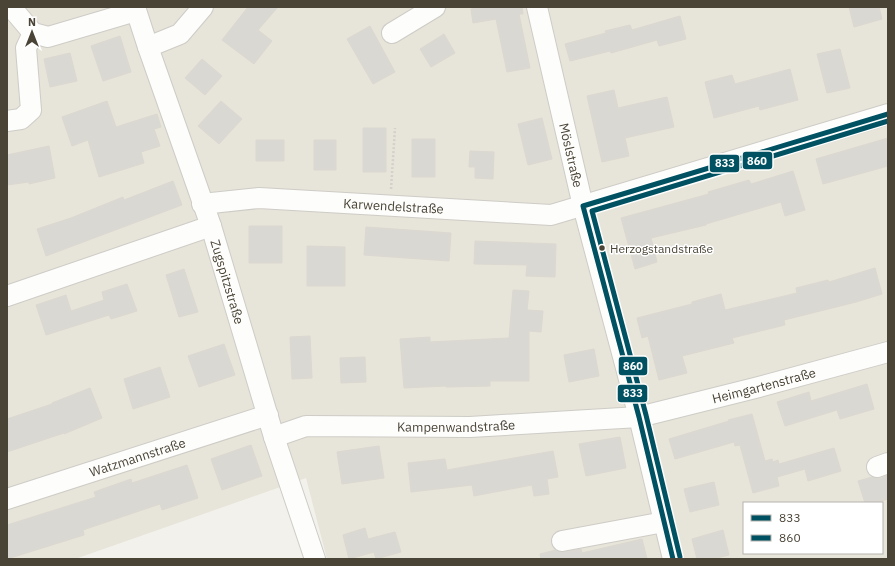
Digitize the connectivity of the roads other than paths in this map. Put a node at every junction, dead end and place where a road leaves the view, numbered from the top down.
1 (11, 7) edge
2 (203, 7) edge
3 (435, 7) edge
4 (537, 7) edge
5 (136, 9) edge
6 (392, 32) dead end
7 (33, 33) junction
8 (148, 47) junction
9 (888, 114) edge
10 (7, 121) edge
11 (202, 204) junction
12 (583, 206) junction
13 (211, 226) junction
14 (7, 296) edge
15 (888, 352) edge
16 (268, 415) junction
17 (639, 417) junction
18 (274, 437) junction
19 (7, 499) edge
20 (664, 522) junction
21 (562, 541) dead end
22 (315, 559) edge
23 (673, 559) edge

1 - 7 street
2 - 8 street
3 - 6 street
4 - 12 street, Möslstraße
5 - 7 street
5 - 8 street, Zugspitzstraße
7 - 10 street
8 - 11 street, Zugspitzstraße
9 - 12 street
11 - 12 street, Karwendelstraße
11 - 13 street, Zugspitzstraße
12 - 17 street, Möslstraße
13 - 14 street
13 - 16 street, Zugspitzstraße
15 - 17 street, Heimgartenstraße
16 - 18 street, Zugspitzstraße
16 - 19 street, Watzmannstraße
17 - 18 street, Kampenwandstraße
17 - 20 street, Möslstraße
18 - 22 street, Zugspitzstraße
20 - 21 street
20 - 23 street, Möslstraße

